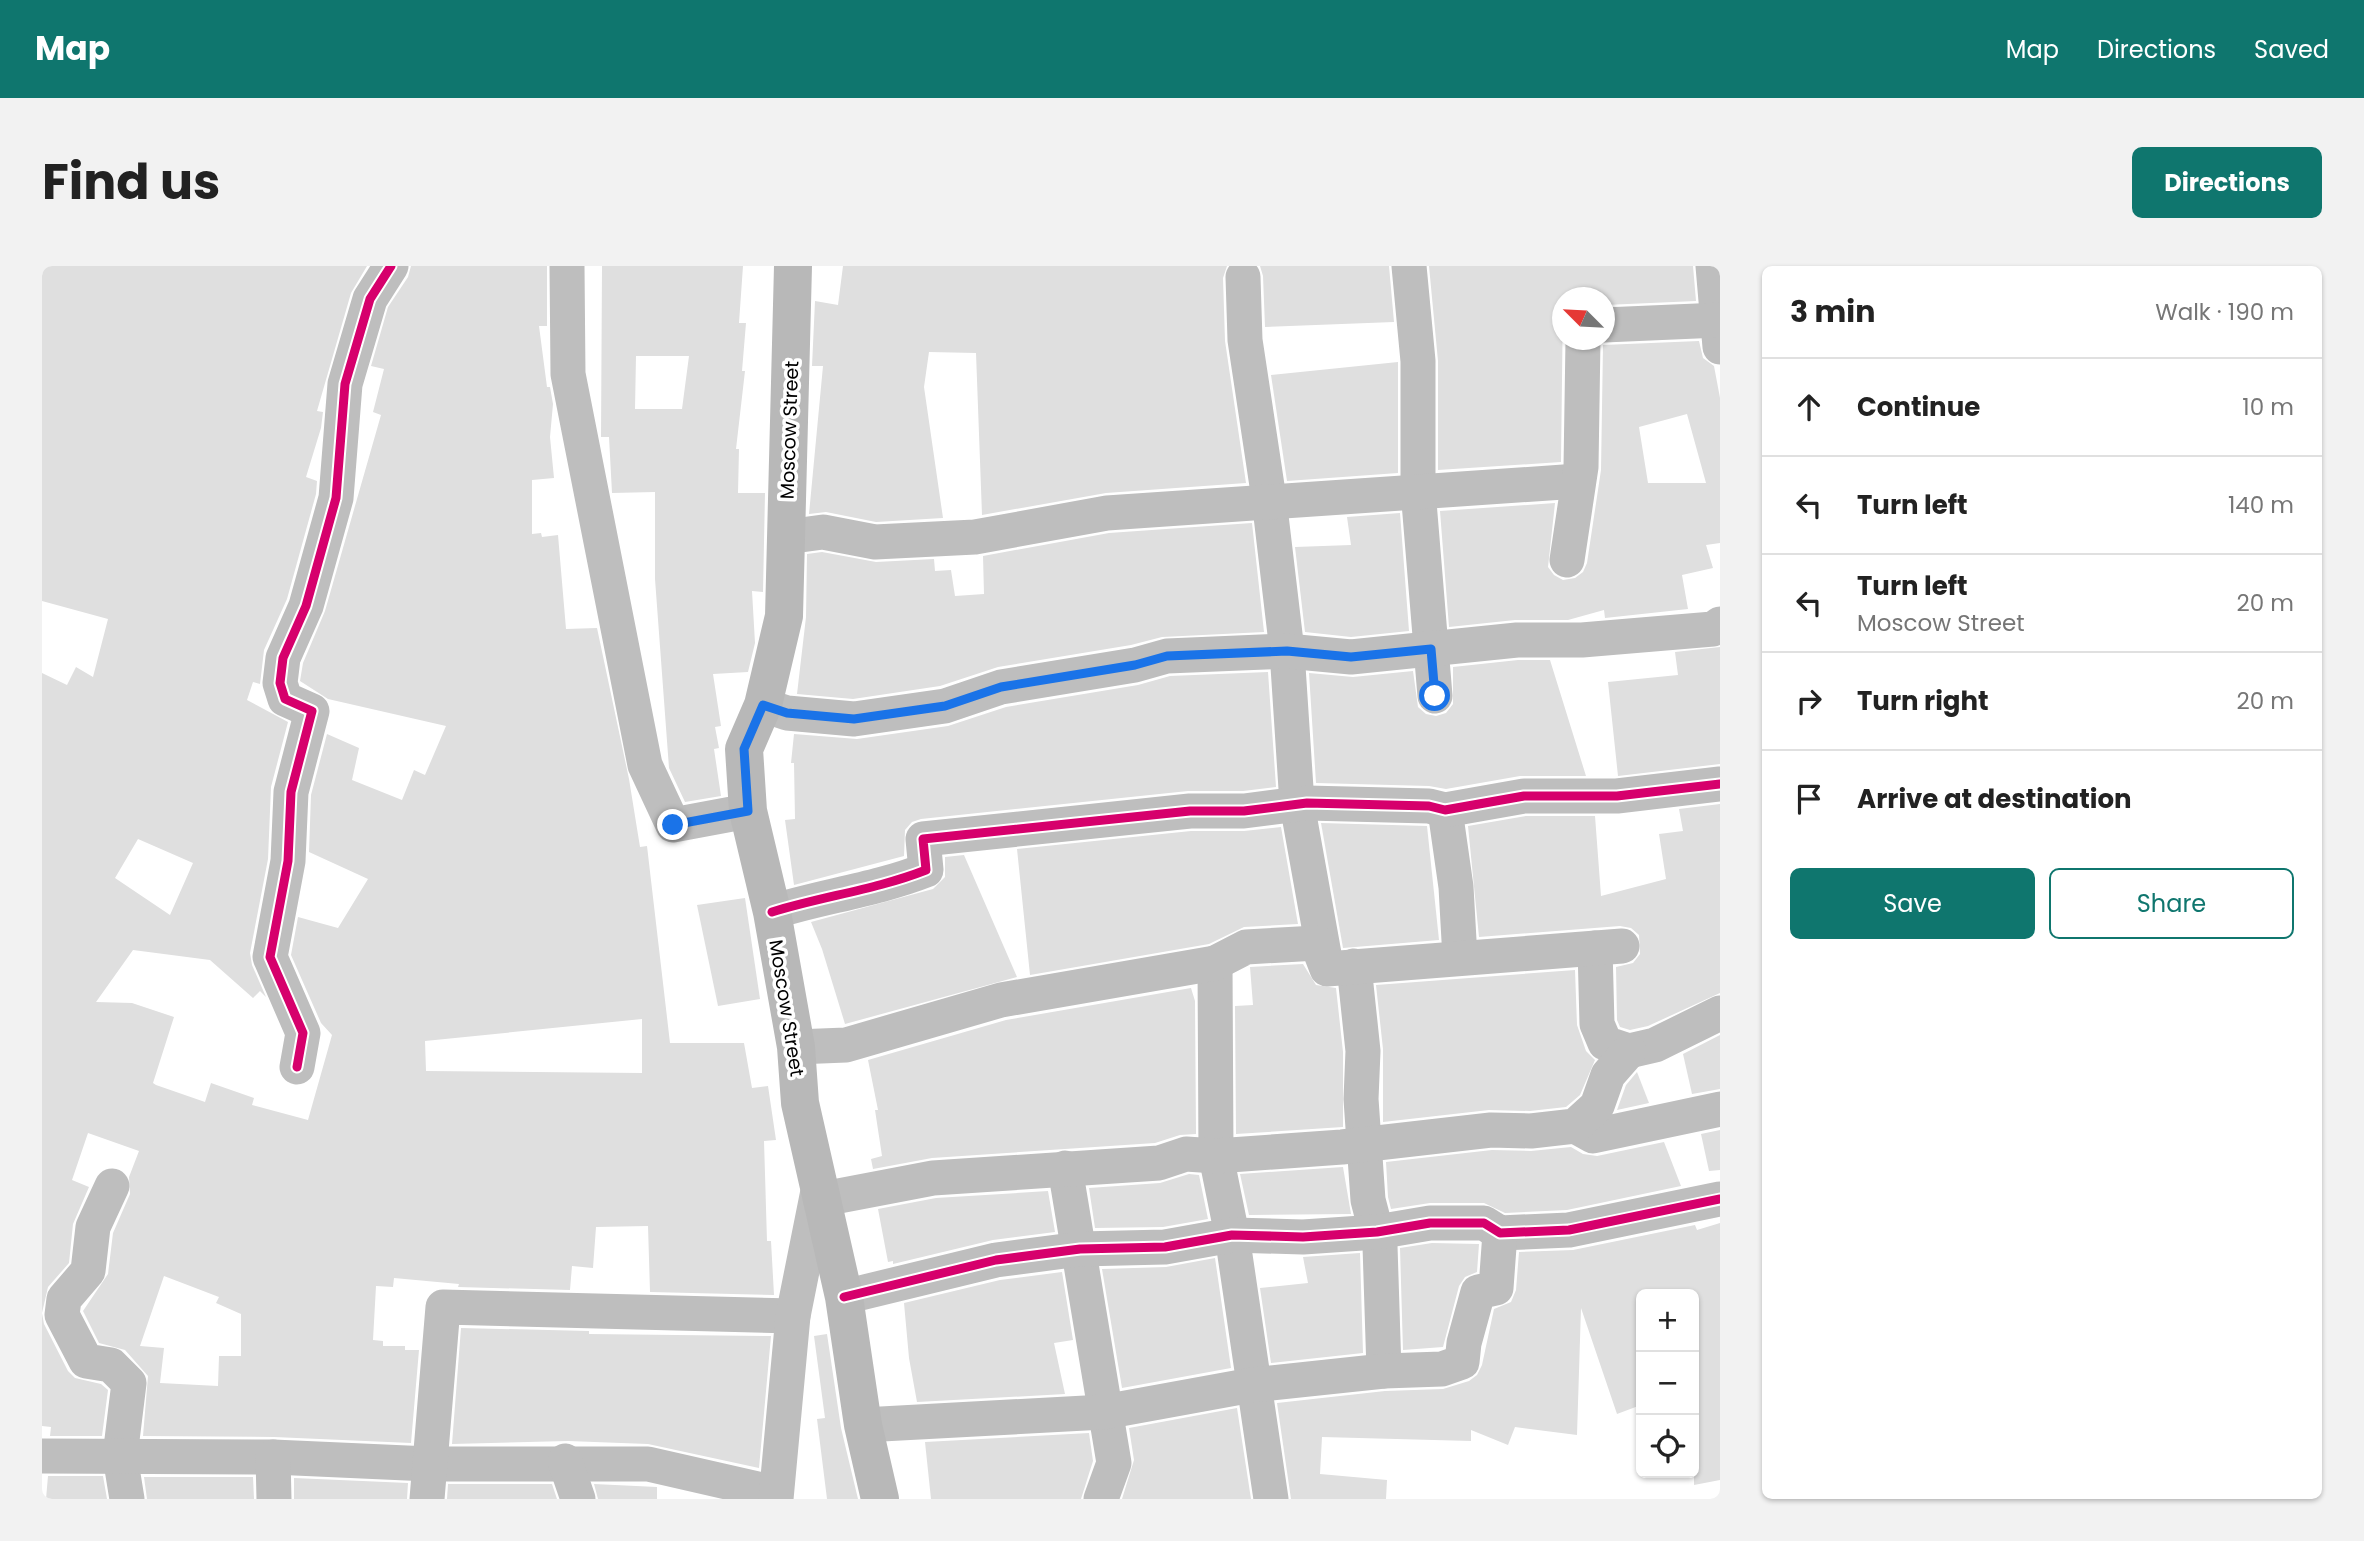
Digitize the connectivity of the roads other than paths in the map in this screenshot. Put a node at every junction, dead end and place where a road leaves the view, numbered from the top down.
1 (391, 266) edge
2 (567, 266) edge
3 (793, 266) edge
4 (1409, 266) edge
5 (1713, 266) edge
6 (1243, 277) dead end
7 (1615, 325) edge
8 (1719, 329) edge
9 (1583, 350) edge
10 (1578, 481) junction
11 (1418, 490) junction
12 (1269, 499) junction
13 (786, 537) junction
14 (1567, 560) dead end
15 (1720, 624) edge
16 (1431, 649) junction
17 (1287, 651) junction
18 (1435, 696) dead end
19 (763, 705) junction
20 (1720, 784) edge
21 (1297, 804) junction
22 (1445, 810) junction
23 (748, 811) junction
24 (772, 912) junction
25 (1460, 958) junction
26 (1215, 963) junction
27 (1340, 968) junction
28 (1720, 1013) edge
29 (796, 1047) junction
30 (1629, 1051) junction
31 (297, 1067) dead end
32 (1720, 1109) edge
33 (1575, 1126) junction
34 (1364, 1145) junction
35 (1216, 1156) junction
36 (1065, 1168) junction
37 (112, 1186) dead end
38 (821, 1193) junction
39 (1720, 1199) edge
40 (1377, 1232) junction
41 (1500, 1233) junction
42 (1232, 1236) junction
43 (1080, 1249) junction
44 (844, 1297) junction
45 (793, 1316) junction
46 (1384, 1371) junction
47 (1252, 1385) junction
48 (1104, 1412) junction
49 (863, 1425) junction
50 (42, 1456) edge
51 (120, 1456) junction
52 (273, 1457) junction
53 (565, 1461) junction
54 (429, 1464) junction
55 (775, 1496) edge
56 (127, 1499) edge
57 (274, 1499) edge
58 (427, 1499) edge
59 (578, 1499) edge
60 (880, 1499) edge
61 (1101, 1499) edge
62 (1271, 1499) edge

1 - 31 street
2 - 23 street
3 - 13 main road, Moscow Street
4 - 11 street
5 - 8 street
6 - 12 street
7 - 8 street
9 - 10 street
10 - 11 street
10 - 14 street
11 - 12 street
11 - 16 street
12 - 13 street
12 - 17 street
13 - 19 main road, Moscow Street
15 - 16 street
16 - 17 street
16 - 18 street
17 - 19 street
17 - 21 street
19 - 23 main road, Moscow Street
20 - 22 street
21 - 22 street
21 - 24 street
21 - 27 street
22 - 25 street
23 - 24 main road, Moscow Street
24 - 29 main road, Moscow Street
25 - 27 street
25 - 30 street
26 - 27 street
26 - 29 street
26 - 35 street
27 - 34 street
28 - 30 street
29 - 38 main road, Moscow Street
30 - 33 street
32 - 33 street
33 - 34 street
34 - 35 street
34 - 40 street
35 - 36 street
35 - 42 street
36 - 38 street
36 - 43 street
37 - 51 street
38 - 44 main road, Moscow Street
38 - 45 street
39 - 41 street
40 - 41 street
40 - 42 street
40 - 46 street
41 - 46 street
42 - 43 street
42 - 47 street
43 - 44 street
43 - 48 street
44 - 49 main road, Moscow Street
45 - 54 street
45 - 55 street
46 - 47 street
47 - 48 street
47 - 62 street
48 - 49 street
48 - 61 street
49 - 60 main road, Moscow Street
50 - 51 street
51 - 52 street
51 - 56 street
52 - 54 street
52 - 57 street
53 - 54 street
53 - 55 street
53 - 59 street
54 - 58 street

